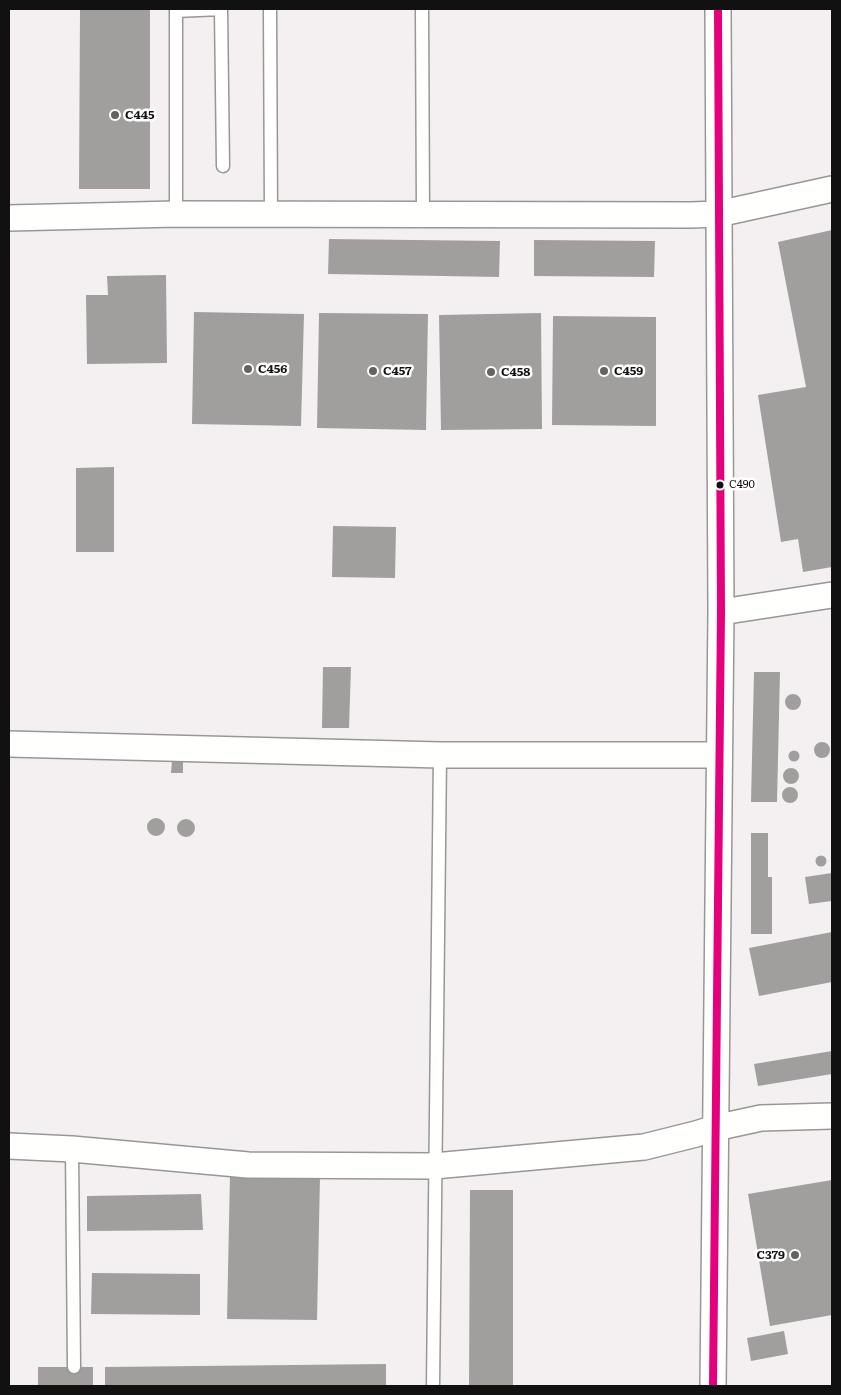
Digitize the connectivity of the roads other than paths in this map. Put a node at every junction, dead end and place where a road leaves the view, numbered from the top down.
1 (221, 9) edge
2 (270, 9) edge
3 (422, 9) edge
4 (718, 9) edge
5 (176, 10) edge
6 (223, 166) dead end
7 (832, 189) edge
8 (176, 214) junction
9 (271, 214) junction
10 (423, 214) junction
11 (718, 214) junction
12 (9, 218) edge
13 (832, 595) edge
14 (721, 612) junction
15 (9, 744) edge
16 (440, 754) junction
17 (719, 755) junction
18 (832, 1116) edge
19 (715, 1128) junction
20 (9, 1146) edge
21 (72, 1149) junction
22 (434, 1166) junction
23 (74, 1367) dead end
24 (433, 1386) edge
25 (714, 1386) edge

1 - 5 lane
1 - 6 lane
2 - 9 lane
3 - 10 lane
4 - 11 street
5 - 8 lane
7 - 11 street
8 - 9 street
8 - 12 street
9 - 10 street
10 - 11 street
11 - 14 street
13 - 14 street
14 - 17 street
15 - 16 street
16 - 17 street
16 - 22 lane
17 - 19 street
18 - 19 street
19 - 22 street
19 - 25 street
20 - 21 street
21 - 22 street
21 - 23 lane
22 - 24 lane

